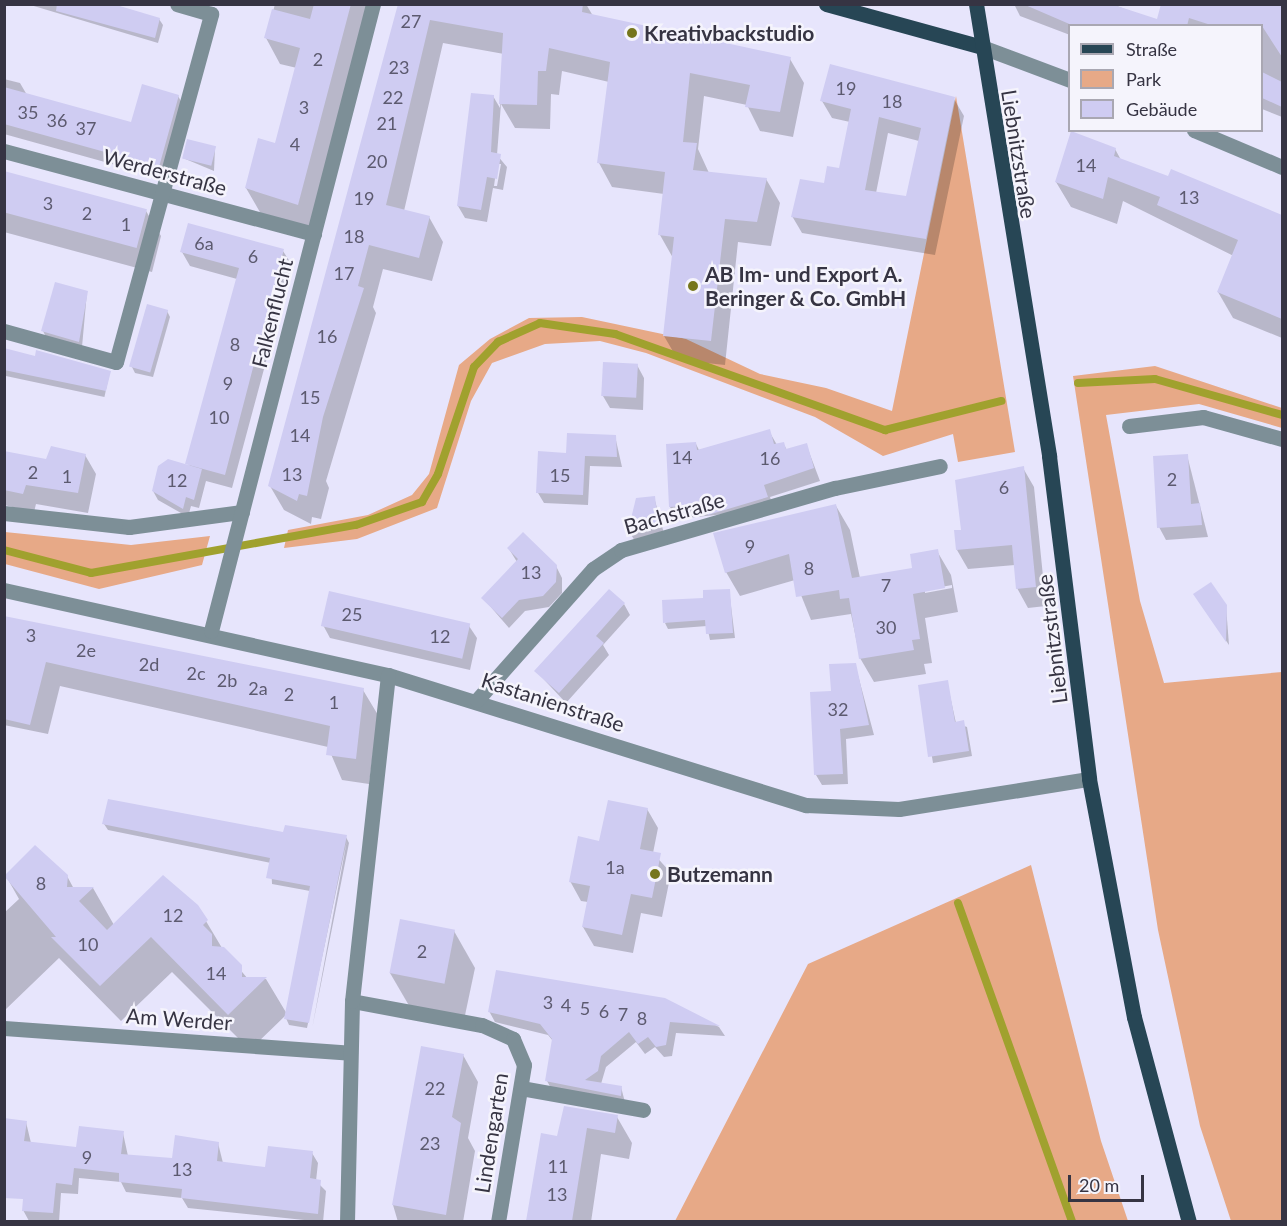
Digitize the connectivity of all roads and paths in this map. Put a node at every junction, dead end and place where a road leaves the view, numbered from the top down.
1 (177, 4) edge
2 (373, 4) edge
3 (826, 4) edge
4 (976, 4) edge
5 (982, 47) junction
6 (1068, 79) edge
7 (1199, 132) edge
8 (4, 151) edge
9 (1282, 167) edge
10 (162, 193) junction
11 (314, 234) junction
12 (4, 331) edge
13 (1129, 426) dead end
14 (1282, 439) edge
15 (940, 466) dead end
16 (242, 512) junction
17 (4, 513) edge
18 (4, 590) edge
19 (211, 631) junction
20 (388, 675) junction
21 (477, 700) junction
22 (1089, 779) junction
23 (352, 1001) junction
24 (4, 1028) edge
25 (350, 1053) junction
26 (521, 1088) junction
27 (643, 1110) dead end
28 (347, 1221) edge
29 (498, 1221) edge
30 (1189, 1221) edge

1 - 10 street
2 - 11 street, Falkenflucht
3 - 5 main road
4 - 5 main road, Liebnitzstraße
5 - 6 street
5 - 22 main road, Liebnitzstraße
7 - 9 street
8 - 10 street, Werderstraße
10 - 11 street, Werderstraße
10 - 12 street
11 - 16 street, Falkenflucht
13 - 14 street
15 - 21 street, Bachstraße
16 - 17 street
16 - 19 street, Falkenflucht
18 - 19 street, Kastanienstraße
19 - 20 street, Kastanienstraße
20 - 21 street, Kastanienstraße
20 - 23 street
21 - 22 street, Kastanienstraße
22 - 30 main road, Liebnitzstraße
23 - 25 street
23 - 26 street, Lindengarten
24 - 25 street, Am Werder
25 - 28 street
26 - 27 street
26 - 29 street, Lindengarten

